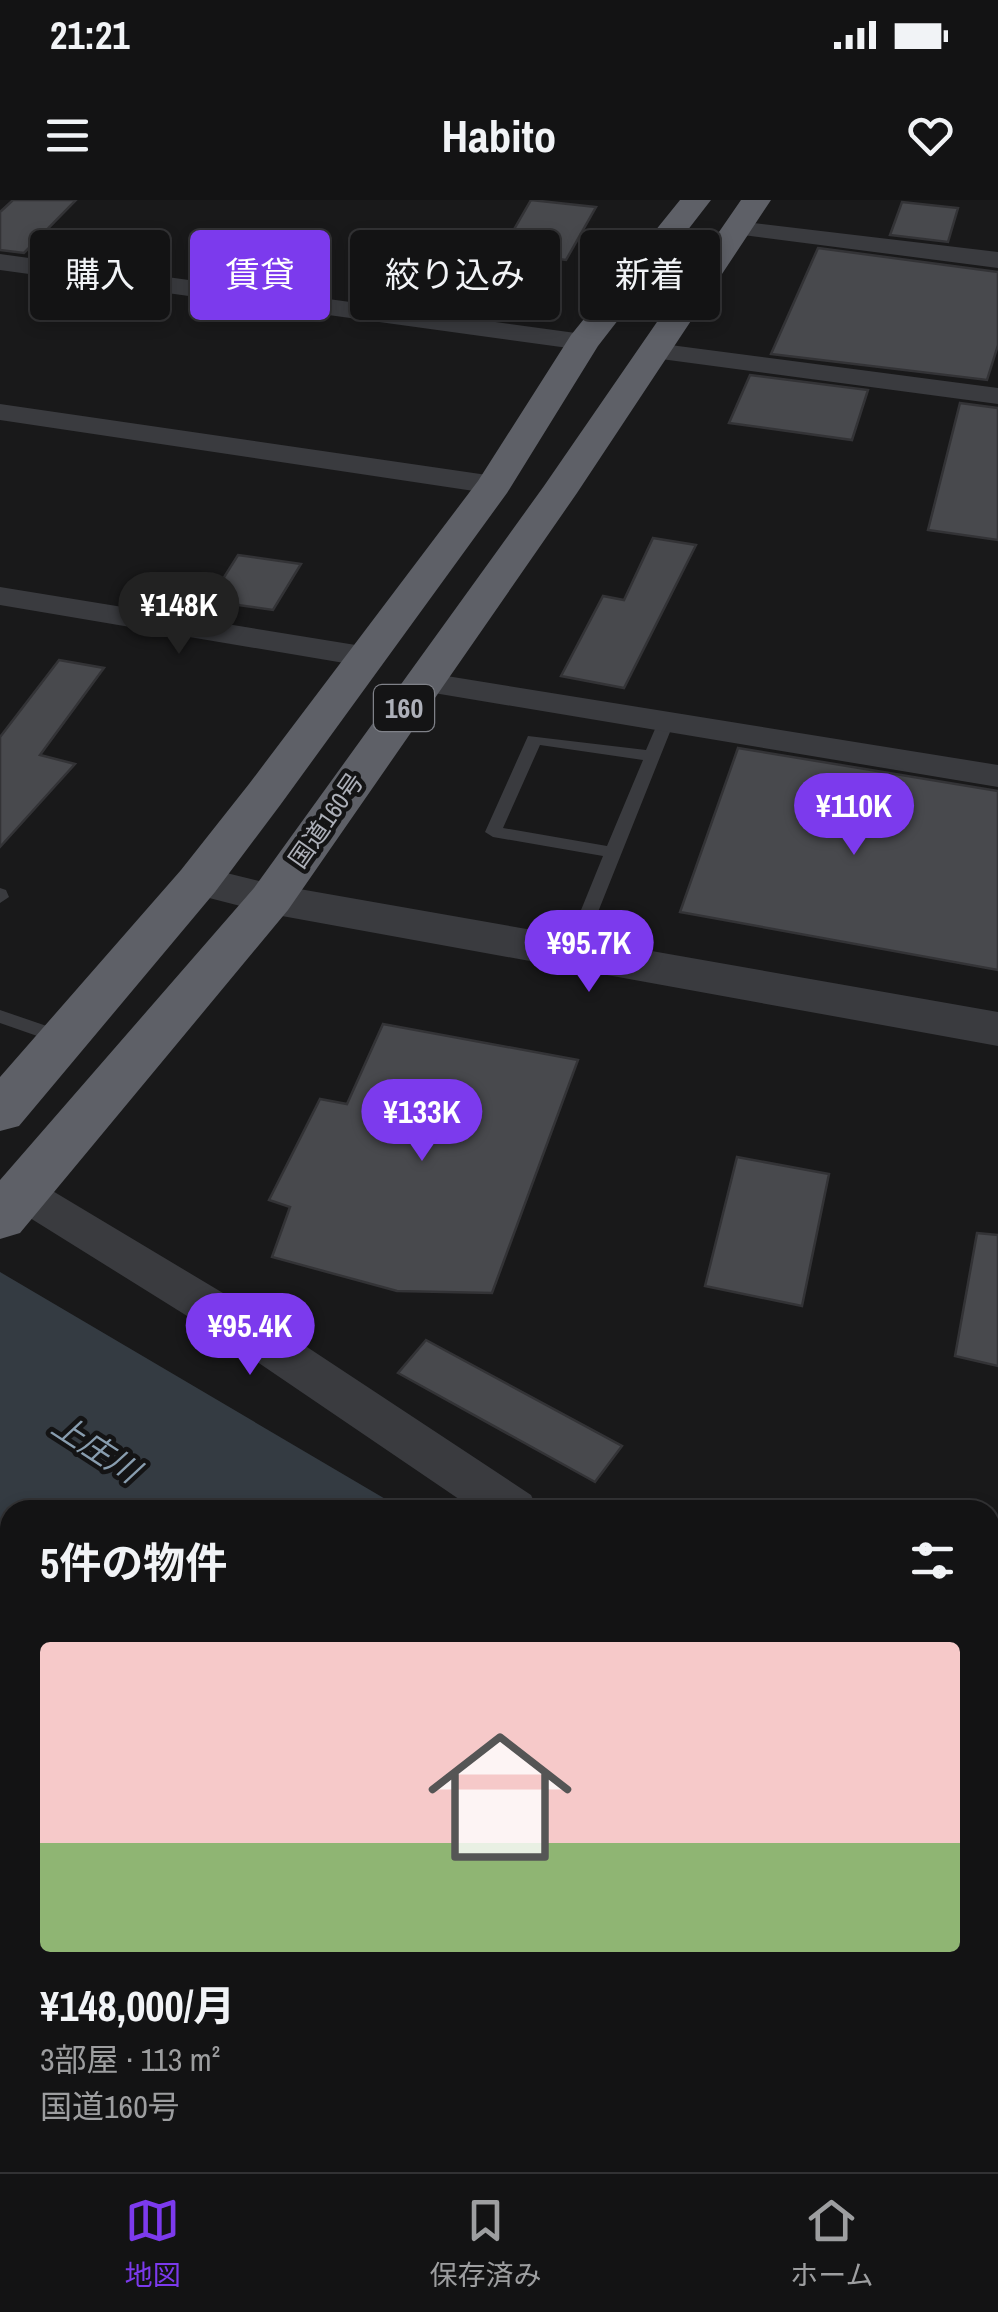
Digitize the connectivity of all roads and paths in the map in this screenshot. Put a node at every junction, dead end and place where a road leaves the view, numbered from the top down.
1 (696, 200) edge
2 (746, 214) edge
3 (998, 260) edge
4 (0, 262) edge
5 (582, 342) junction
6 (655, 350) junction
7 (998, 396) edge
8 (0, 412) edge
9 (494, 486) junction
10 (0, 596) edge
11 (368, 657) junction
12 (422, 682) junction
13 (666, 722) junction
14 (652, 756) junction
15 (998, 776) edge
16 (613, 852) junction
17 (198, 880) junction
18 (271, 899) junction
19 (572, 952) junction
20 (0, 1016) edge
21 (998, 1029) edge
22 (62, 1039) junction
23 (0, 1112) edge
24 (10, 1205) edge
25 (499, 1500) edge

1 - 5 highway, 160
2 - 3 street
2 - 6 highway, 国道160号 / 160
4 - 5 street
5 - 9 highway, 160
6 - 7 street
6 - 12 highway, 国道160号 / 160
8 - 9 street
9 - 11 highway, 160
10 - 11 street
11 - 17 highway, 160
12 - 13 street
12 - 18 highway, 国道160号 / 160
13 - 14 lane
13 - 15 street
14 - 16 lane
14 - 16 lane
16 - 19 lane
17 - 18 street
17 - 22 highway, 160
18 - 19 street
18 - 24 highway, 国道160号 / 160
19 - 21 street
20 - 22 lane
22 - 23 highway, 160
24 - 25 street

